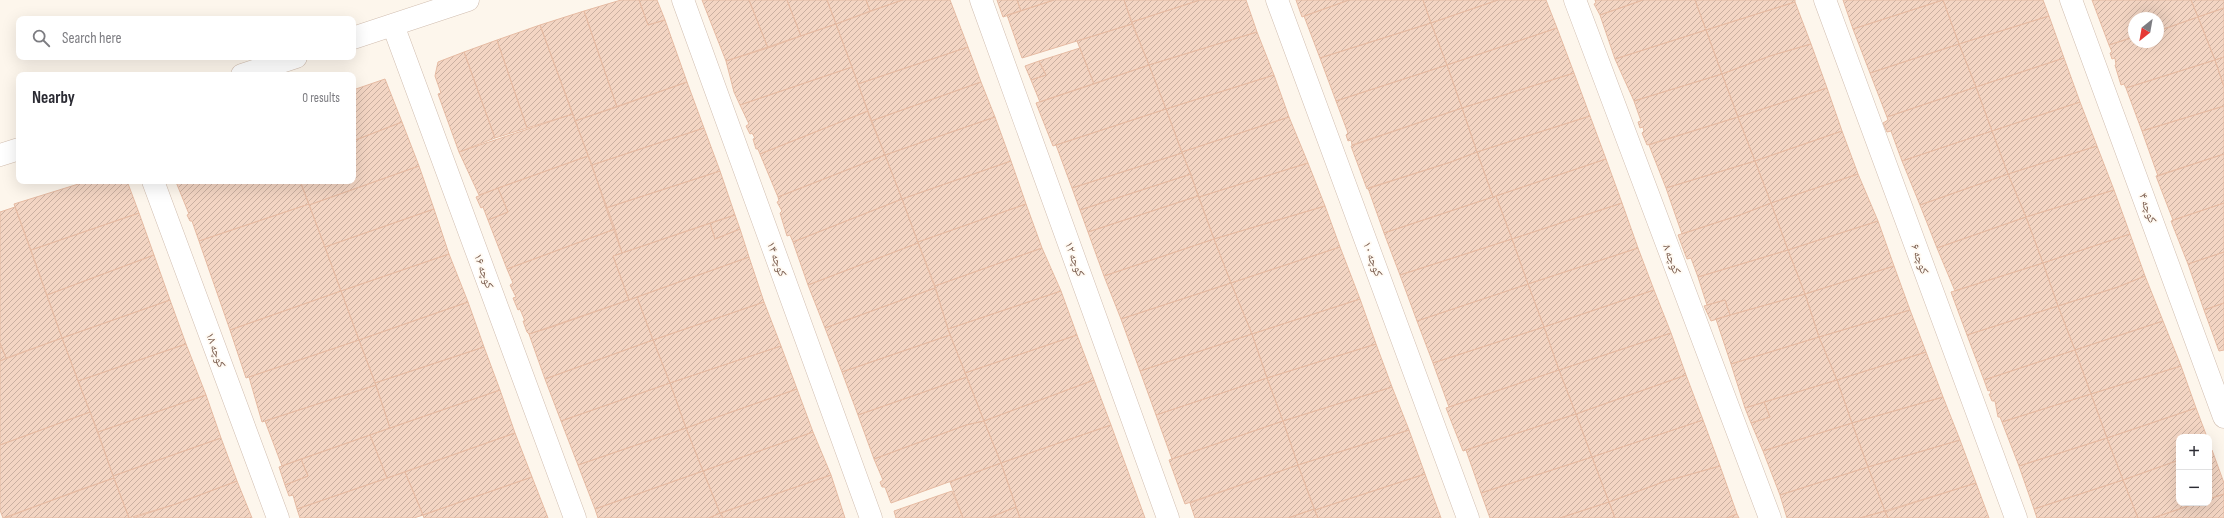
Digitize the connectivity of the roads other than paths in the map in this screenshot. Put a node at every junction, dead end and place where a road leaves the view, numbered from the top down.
1 (468, 0) edge
2 (683, 0) edge
3 (981, 0) edge
4 (1277, 0) edge
5 (1575, 0) edge
6 (1825, 0) edge
7 (2071, 0) edge
8 (393, 25) junction
9 (356, 37) edge
10 (287, 60) edge
11 (251, 72) edge
12 (16, 150) edge
13 (0, 155) edge
14 (154, 184) edge
15 (2224, 417) edge
16 (278, 518) edge
17 (575, 518) edge
18 (871, 518) edge
19 (1168, 518) edge
20 (1468, 518) edge
21 (1770, 518) edge
22 (2016, 518) edge

1 - 8 street
2 - 18 street, کوچه ۱۴
3 - 19 street, کوچه ۱۲
4 - 20 street, کوچه ۱۰
5 - 21 street, کوچه ۸
6 - 22 street, کوچه ۶
7 - 15 street, کوچه ۴
8 - 9 street
8 - 17 street, کوچه ۱۶
10 - 11 street
12 - 13 street
14 - 16 street, کوچه ۱۸

